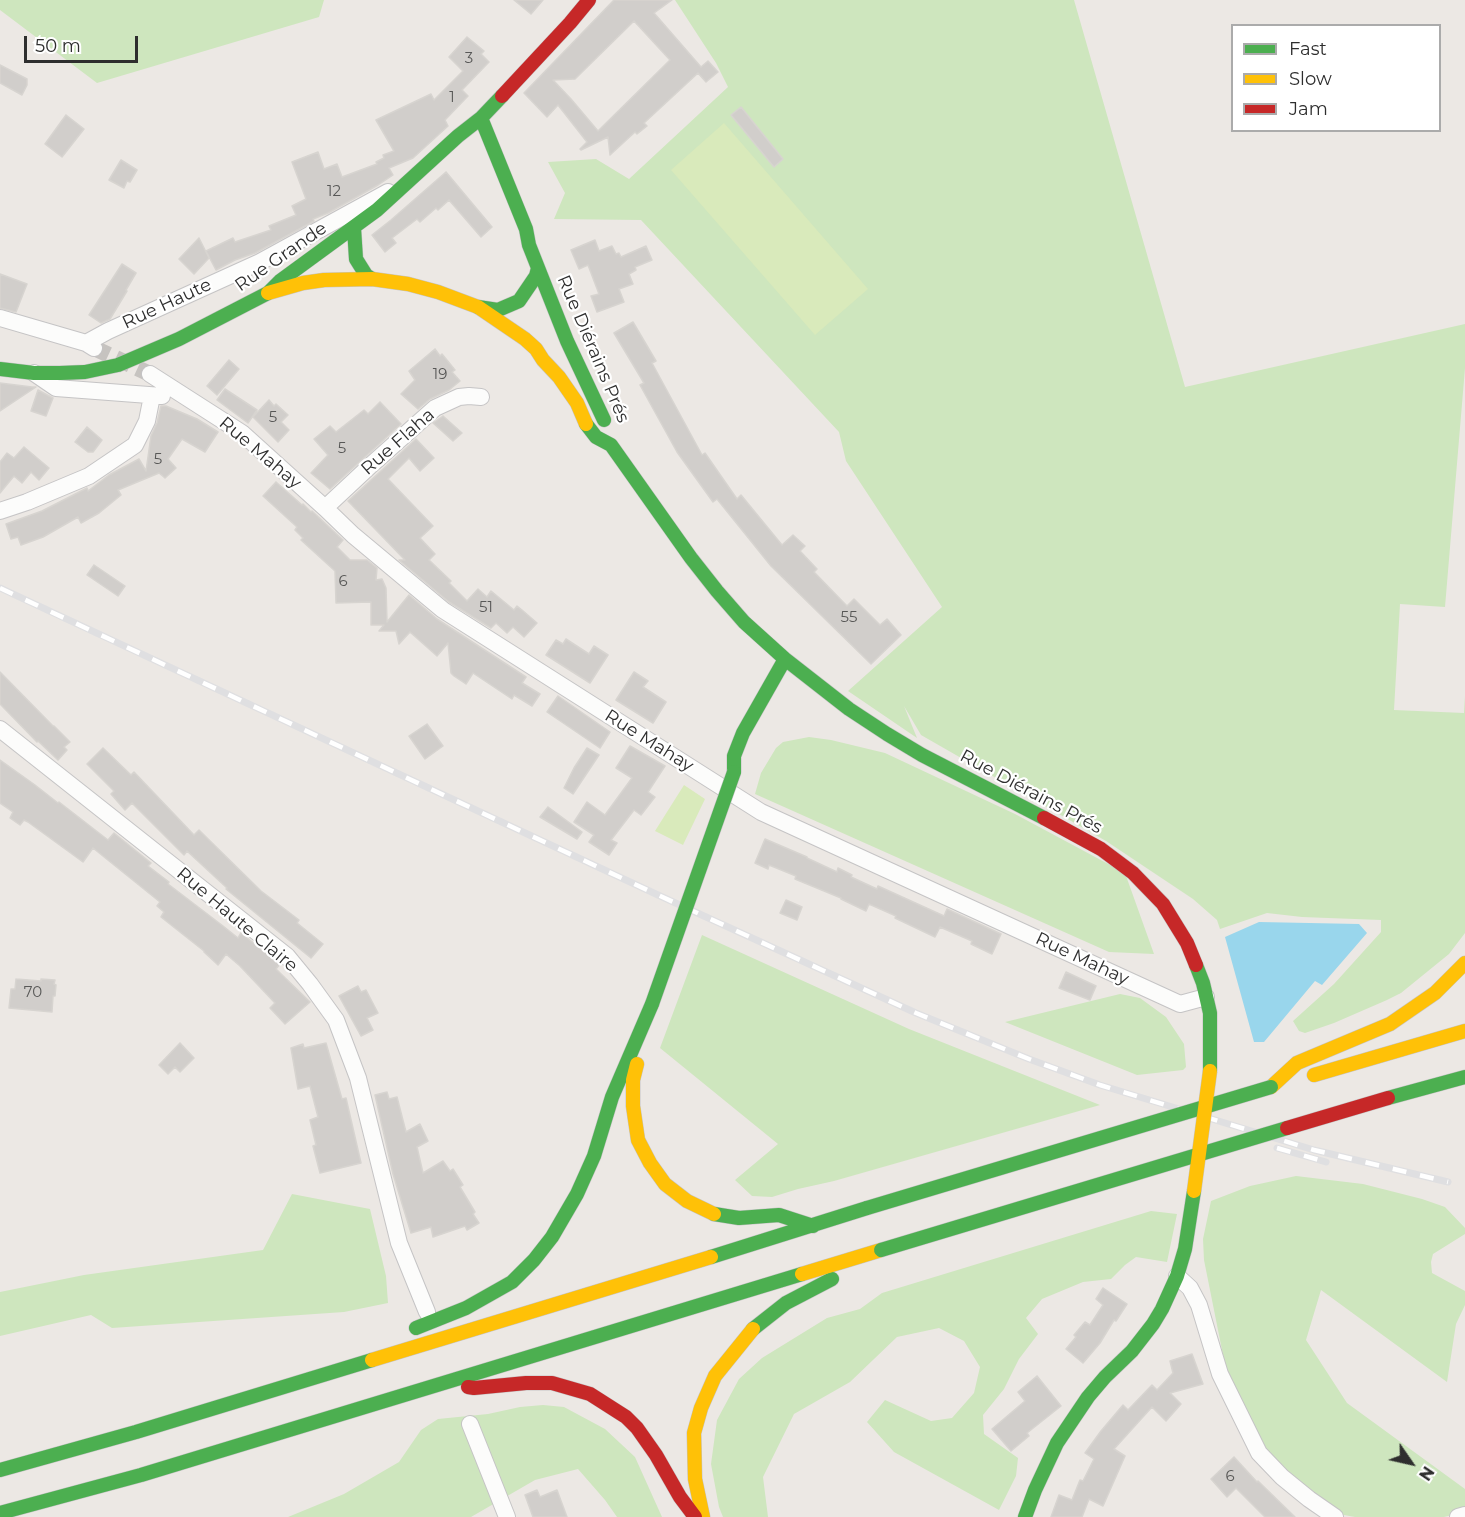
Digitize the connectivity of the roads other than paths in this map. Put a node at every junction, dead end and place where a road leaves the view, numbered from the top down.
1 (589, 0) edge
2 (481, 118) junction
3 (408, 183) junction
4 (354, 228) junction
5 (538, 268) junction
6 (372, 279) junction
7 (267, 292) junction
8 (478, 307) junction
9 (0, 318) edge
10 (0, 369) edge
11 (34, 373) junction
12 (150, 374) tunnel mouth
13 (180, 394) junction
14 (152, 396) junction
15 (481, 397) dead end
16 (611, 445) junction
17 (325, 508) junction
18 (0, 511) edge
19 (785, 659) junction
20 (0, 729) edge
21 (1465, 963) edge
22 (1206, 997) junction
23 (650, 1007) junction
24 (1465, 1031) edge
25 (1465, 1077) edge
26 (1271, 1087) junction
27 (1454, 1095) dead end
28 (1388, 1098) junction
29 (813, 1226) junction
30 (876, 1252) junction
31 (1178, 1276) junction
32 (427, 1312) dead end
33 (406, 1332) dead end
34 (388, 1343) dead end
35 (361, 1364) junction
36 (441, 1383) junction
37 (470, 1424) dead end
38 (0, 1470) edge
39 (0, 1513) edge
40 (1465, 1515) edge
41 (507, 1517) edge
42 (695, 1517) edge
43 (703, 1517) edge
44 (1025, 1517) edge
45 (1335, 1517) edge
46 (1458, 1517) edge

1 - 2 main road, Rue Grande
2 - 3 main road, Rue Grande
2 - 5 main road, Rue Diérains Prés
3 - 4 main road, Rue Grande
3 - 9 street, Rue Haute
4 - 6 main road
4 - 7 main road, Rue Grande
5 - 8 main road, Rue Diérains Prés
5 - 16 main road, Rue Diérains Prés
6 - 7 main road, Rue Diérains Prés
6 - 8 main road, Rue Diérains Prés
7 - 11 main road, Rue Grande
8 - 16 main road, Rue Diérains Prés
10 - 11 main road, Rue Grande
11 - 14 street
12 - 13 street, Rue Mahay
13 - 14 street
13 - 17 street, Rue Mahay
14 - 18 street
15 - 17 street, Rue Flaha
16 - 19 main road, Rue Diérains Prés
17 - 22 street, Rue Mahay
19 - 22 main road, Rue Diérains Prés
19 - 23 main road, bridge
20 - 32 street, Rue Haute Claire
21 - 26 main road
22 - 31 main road, Rue Diérains Prés, bridge
23 - 29 main road
23 - 33 main road
24 - 26 main road
25 - 28 main road
26 - 29 main road, bridge
27 - 28 main road
28 - 30 main road, bridge
29 - 35 main road
30 - 36 main road
30 - 43 main road
31 - 44 main road, Rue Diérains Prés
31 - 45 street
34 - 35 main road
35 - 38 main road
36 - 39 main road
36 - 42 main road
37 - 41 street
40 - 46 street

